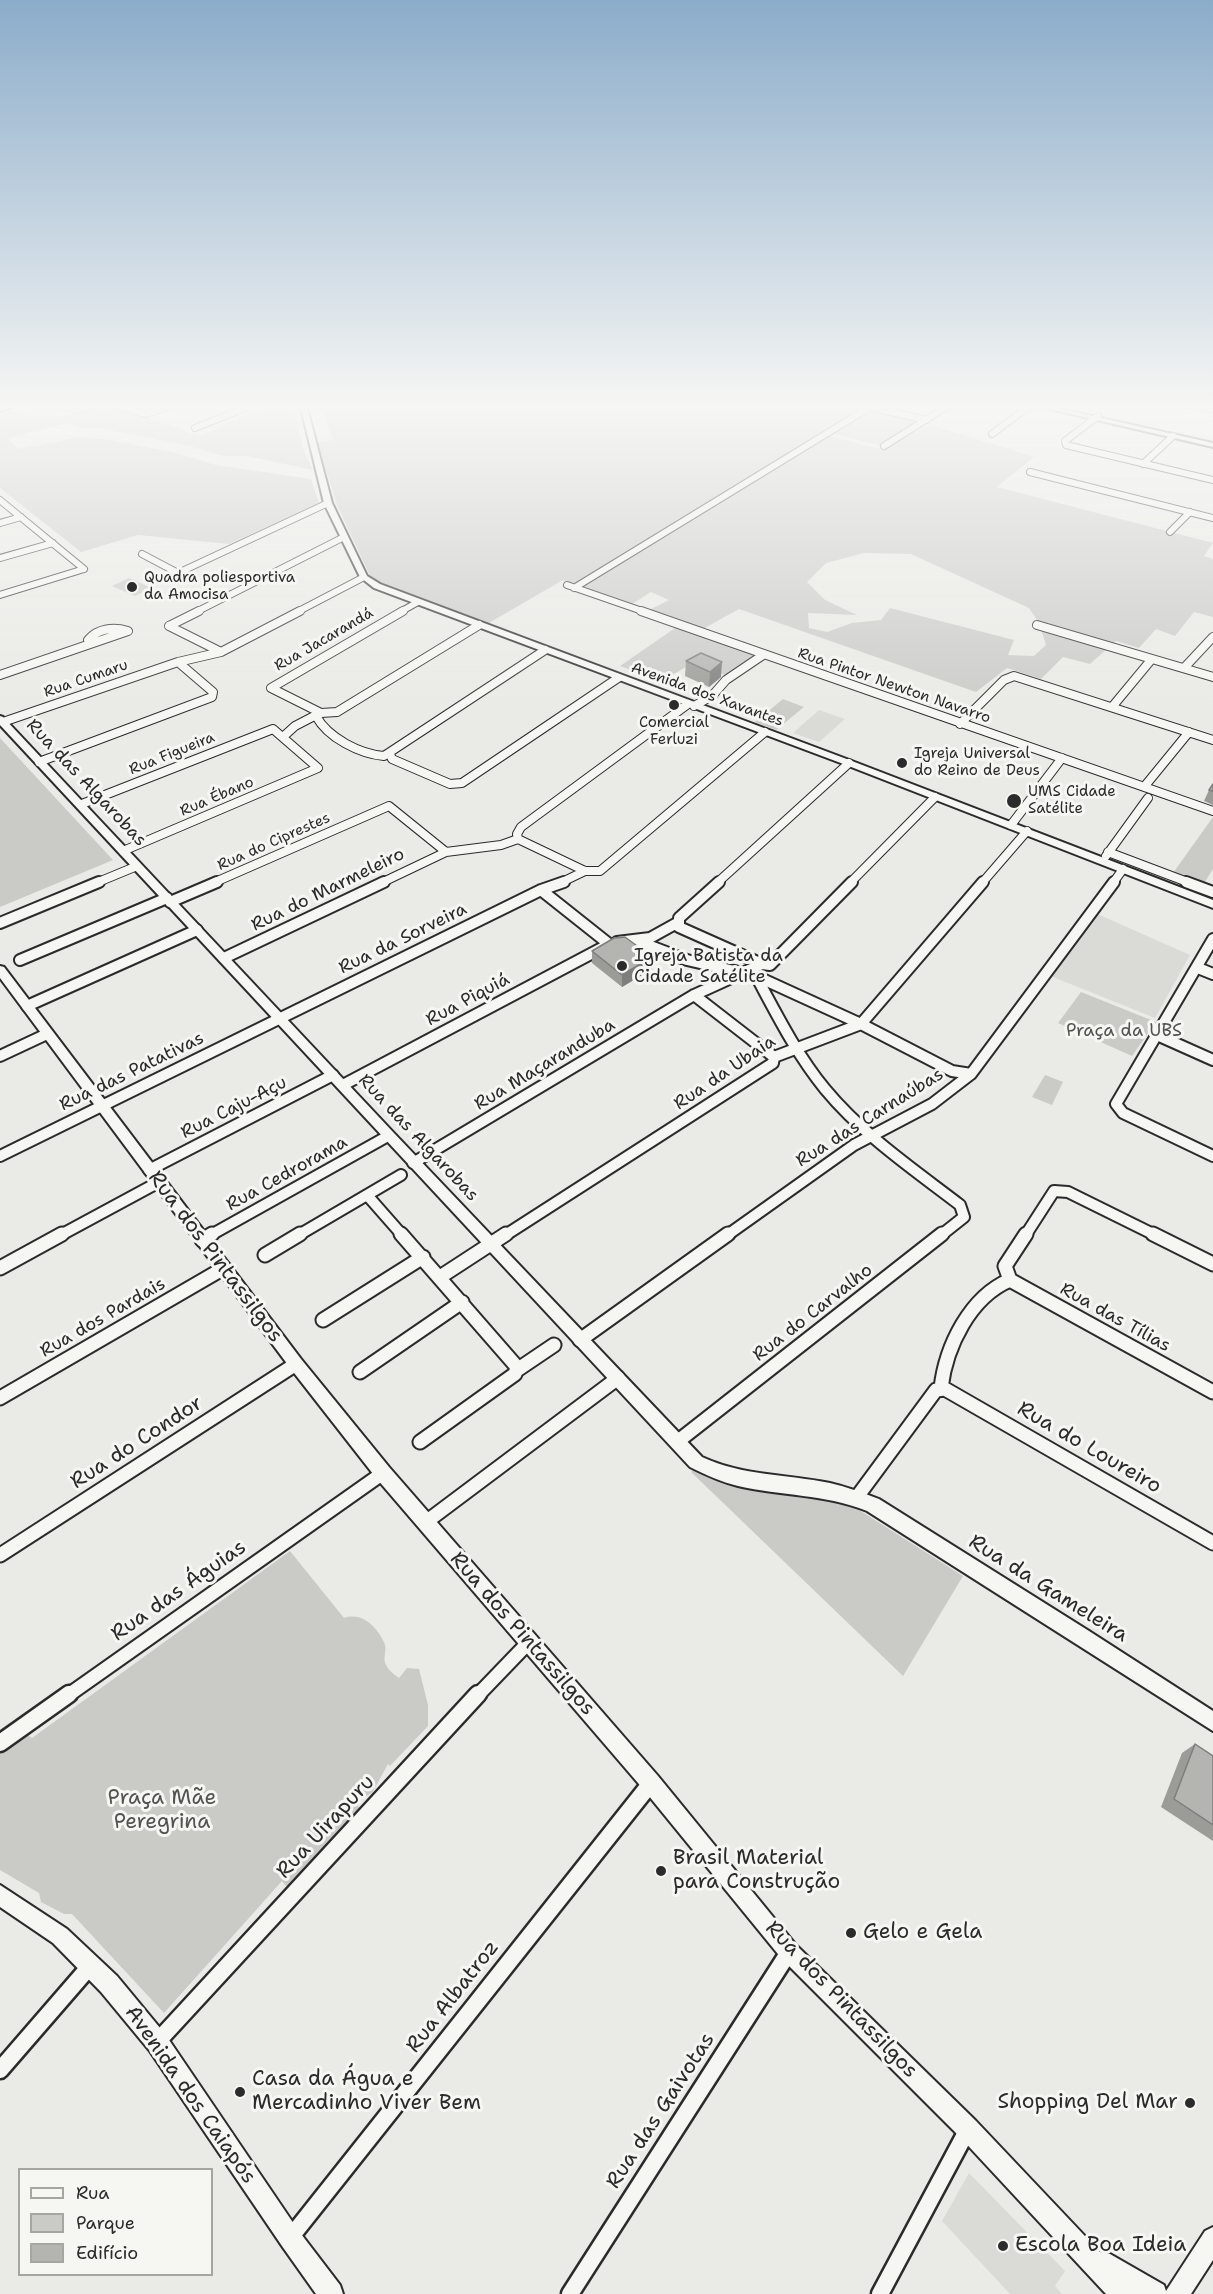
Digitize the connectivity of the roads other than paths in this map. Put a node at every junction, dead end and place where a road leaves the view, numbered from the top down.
1 (14, 511) edge
2 (311, 511) edge
3 (332, 511) edge
4 (697, 511) edge
5 (1186, 511) edge
6 (1190, 512) junction
7 (21, 517) junction
8 (1213, 518) edge
9 (0, 523) edge
10 (1170, 532) dead end
11 (344, 537) junction
12 (53, 543) junction
13 (142, 554) dead end
14 (0, 558) edge
15 (364, 577) junction
16 (0, 595) edge
17 (418, 602) junction
18 (479, 625) junction
19 (1037, 625) dead end
20 (125, 633) dead end
21 (1213, 637) edge
22 (545, 650) junction
23 (222, 652) junction
24 (763, 656) junction
25 (1151, 660) junction
26 (178, 662) junction
27 (1184, 668) junction
28 (0, 675) edge
29 (1213, 677) edge
30 (618, 678) junction
31 (691, 705) junction
32 (1112, 707) junction
33 (318, 714) junction
34 (1, 721) edge
35 (960, 724) junction
36 (765, 732) junction
37 (1189, 732) junction
38 (284, 736) junction
39 (1213, 740) edge
40 (390, 753) junction
41 (1062, 758) junction
42 (39, 762) junction
43 (849, 763) junction
44 (1144, 787) junction
45 (935, 797) junction
46 (1148, 798) dead end
47 (82, 804) junction
48 (1213, 811) edge
49 (1011, 825) junction
50 (1026, 831) junction
51 (518, 839) junction
52 (123, 851) junction
53 (446, 852) junction
54 (1105, 857) junction
55 (137, 866) junction
56 (1123, 869) junction
57 (585, 871) junction
58 (1143, 871) junction
59 (1170, 881) junction
60 (541, 890) junction
61 (1213, 892) edge
62 (168, 901) junction
63 (1213, 904) edge
64 (0, 923) edge
65 (678, 925) junction
66 (197, 930) junction
67 (633, 939) junction
68 (1213, 939) edge
69 (609, 944) junction
70 (224, 958) junction
71 (20, 960) dead end
72 (764, 965) junction
73 (1198, 968) junction
74 (1, 972) edge
75 (745, 972) junction
76 (1213, 974) edge
77 (756, 976) junction
78 (694, 996) junction
79 (27, 1006) junction
80 (279, 1017) junction
81 (861, 1024) junction
82 (47, 1034) junction
83 (1157, 1035) junction
84 (799, 1049) junction
85 (0, 1056) edge
86 (774, 1057) junction
87 (1213, 1060) edge
88 (971, 1074) junction
89 (333, 1075) junction
90 (343, 1085) junction
91 (102, 1105) junction
92 (388, 1136) junction
93 (871, 1137) junction
94 (0, 1156) edge
95 (1213, 1156) edge
96 (413, 1163) junction
97 (401, 1175) dead end
98 (154, 1176) junction
99 (367, 1195) junction
100 (202, 1240) junction
101 (491, 1245) junction
102 (265, 1255) dead end
103 (423, 1257) junction
104 (1213, 1264) edge
105 (0, 1268) edge
106 (224, 1268) junction
107 (1007, 1276) junction
108 (440, 1277) junction
109 (462, 1302) junction
110 (323, 1320) dead end
111 (580, 1340) junction
112 (555, 1345) dead end
113 (296, 1364) junction
114 (517, 1370) junction
115 (360, 1372) dead end
116 (618, 1378) junction
117 (943, 1388) junction
118 (1213, 1392) edge
119 (0, 1398) edge
120 (420, 1442) dead end
121 (677, 1442) junction
122 (383, 1473) junction
123 (857, 1497) junction
124 (426, 1522) junction
125 (1213, 1543) edge
126 (0, 1555) edge
127 (528, 1643) junction
128 (1213, 1722) edge
129 (0, 1743) edge
130 (651, 1783) junction
131 (0, 1895) edge
132 (789, 1952) junction
133 (91, 1965) junction
134 (157, 2042) junction
135 (0, 2070) edge
136 (968, 2129) junction
137 (290, 2238) junction
138 (1213, 2239) edge
139 (1091, 2257) junction
140 (1171, 2293) edge
141 (331, 2294) edge
142 (570, 2294) edge
143 (880, 2294) edge
144 (1123, 2294) edge

1 - 7 street
2 - 13 street
3 - 11 street
4 - 24 street, Rua Pintor Newton Navarro
5 - 6 street
6 - 8 street
6 - 10 street
7 - 9 street
7 - 12 street
11 - 15 street
11 - 23 street
12 - 14 street
12 - 16 street
15 - 17 street, Avenida dos Xavantes
15 - 23 street
17 - 18 street, Avenida dos Xavantes
17 - 33 street, Rua Jacarandá
18 - 22 street, Avenida dos Xavantes
18 - 33 street, Rua Jacarandá
19 - 25 street
20 - 28 street
21 - 27 street
22 - 30 street, Avenida dos Xavantes
22 - 40 street
23 - 26 street, Rua Cumaru
24 - 31 street
24 - 35 street, Rua Pintor Newton Navarro
25 - 27 street
25 - 32 street
26 - 34 street, Rua Cumaru
26 - 42 street
27 - 29 street
30 - 31 street, Avenida dos Xavantes
30 - 40 street
31 - 36 street, Avenida dos Xavantes
31 - 51 street
32 - 35 street
32 - 37 street
33 - 38 street
33 - 40 street
34 - 42 street, Rua das Algarobas
35 - 41 street, Rua Pintor Newton Navarro
36 - 43 street, Avenida dos Xavantes
36 - 57 street, Rua da Sorveira
37 - 39 street
37 - 44 street
38 - 47 street, Rua Figueira
38 - 52 street, Rua Ébano
41 - 44 street, Rua Pintor Newton Navarro
41 - 49 street
42 - 47 street, Rua das Algarobas
43 - 45 street, Avenida dos Xavantes
43 - 65 street
44 - 48 street, Rua Pintor Newton Navarro
45 - 49 street, Avenida dos Xavantes
45 - 72 street
46 - 54 street
47 - 52 street, Rua das Algarobas
49 - 50 street, Avenida dos Xavantes
50 - 54 street, Avenida dos Xavantes
50 - 81 street
51 - 53 street, Rua do Marmeleiro
51 - 57 street
52 - 55 street, Rua das Algarobas
53 - 62 street, Rua do Ciprestes
53 - 70 street, Rua do Marmeleiro
54 - 56 street, Avenida dos Xavantes
54 - 58 street, Avenida dos Xavantes
55 - 62 street, Rua das Algarobas
55 - 64 street
56 - 58 street, Avenida dos Xavantes
56 - 88 street, Rua das Carnaúbas
57 - 60 street, Rua da Sorveira
58 - 59 street, Avenida dos Xavantes
59 - 61 street, Avenida dos Xavantes
59 - 63 street, Avenida dos Xavantes
60 - 69 street
60 - 80 street, Rua da Sorveira
62 - 66 street, Rua das Algarobas
62 - 71 street, Rua do Ciprestes
65 - 67 street, Rua Piquiá
65 - 72 street
66 - 70 street, Rua das Algarobas
66 - 79 street
67 - 69 street, Rua Piquiá
67 - 75 street
68 - 73 street
69 - 90 street, Rua Piquiá
70 - 80 street, Rua das Algarobas
72 - 75 street, Rua Maçaranduba
73 - 76 street
73 - 83 street
74 - 79 street, Rua dos Pintassilgos
75 - 77 street
75 - 78 street, Rua Maçaranduba
77 - 81 street
77 - 84 street
78 - 86 street
78 - 96 street, Rua Maçaranduba
79 - 82 street, Rua dos Pintassilgos
80 - 89 street, Rua das Algarobas
80 - 91 street, Rua das Patativas
81 - 84 street, Rua da Ubaia
81 - 88 street
82 - 85 street
82 - 91 street, Rua dos Pintassilgos
83 - 87 street
83 - 95 street
84 - 86 street, Rua da Ubaia
84 - 93 street
86 - 101 street, Rua da Ubaia
88 - 93 street, Rua das Carnaúbas
89 - 90 street, Rua das Algarobas
89 - 98 street, Rua Caju-Açu
90 - 92 street, Rua das Algarobas
91 - 94 street, Rua das Patativas
91 - 98 street, Rua dos Pintassilgos
92 - 96 street, Rua das Algarobas
92 - 100 street, Rua Cedrorama
93 - 111 street, Rua das Carnaúbas
93 - 121 street, Rua do Carvalho
96 - 101 street, Rua das Algarobas
97 - 99 street
98 - 100 street, Rua dos Pintassilgos
98 - 105 street, Rua Caju-Açu
99 - 102 street
99 - 103 street
100 - 106 street, Rua dos Pintassilgos
101 - 108 street, Rua da Ubaia
101 - 111 street, Rua das Algarobas
103 - 108 street
103 - 110 street
104 - 107 street
106 - 113 street, Rua dos Pintassilgos
106 - 119 street, Rua dos Pardais
107 - 117 street
107 - 118 street, Rua das Tílias
108 - 109 street
109 - 114 street
109 - 115 street
111 - 116 street, Rua das Algarobas
112 - 114 street
113 - 122 street, Rua dos Pintassilgos
113 - 126 street, Rua do Condor
114 - 120 street
116 - 121 street, Rua das Algarobas
116 - 124 street
117 - 123 street
117 - 125 street, Rua do Loureiro
121 - 123 street, Rua das Algarobas
122 - 124 street, Rua dos Pintassilgos
122 - 129 street, Rua das Águias
123 - 128 street, Rua da Gameleira
124 - 127 street, Rua dos Pintassilgos
127 - 130 street, Rua dos Pintassilgos
127 - 134 street, Rua Uirapuru
130 - 132 street, Rua dos Pintassilgos
130 - 137 street, Rua Albatroz
131 - 133 street, Avenida dos Caiapós
132 - 136 street, Rua dos Pintassilgos
132 - 142 street, Rua das Gaivotas
133 - 134 street, Avenida dos Caiapós
133 - 135 street
134 - 137 street, Avenida dos Caiapós
136 - 139 street, Rua dos Pintassilgos
136 - 143 street
137 - 141 street, Avenida dos Caiapós
138 - 140 street
139 - 140 street, Rua dos Pintassilgos
139 - 144 street, Rua dos Pintassilgos

